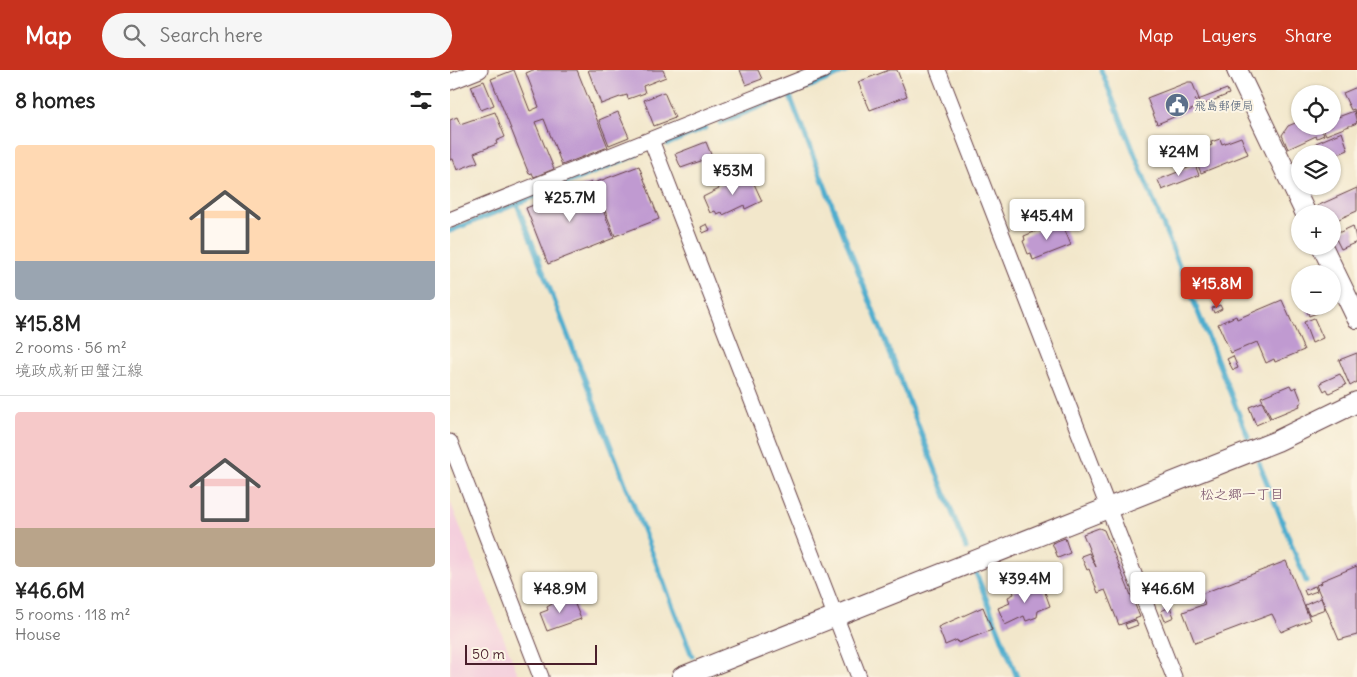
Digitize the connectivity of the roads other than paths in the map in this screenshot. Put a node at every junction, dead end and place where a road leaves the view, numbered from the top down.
1 (480, 70) edge
2 (824, 70) edge
3 (938, 70) edge
4 (1237, 70) edge
5 (450, 82) edge
6 (650, 140) junction
7 (1302, 205) edge
8 (450, 220) edge
9 (1326, 255) edge
10 (1356, 315) edge
11 (1357, 402) edge
12 (450, 442) edge
13 (1108, 510) junction
14 (836, 617) junction
15 (541, 677) edge
16 (682, 677) edge
17 (859, 677) edge
18 (1174, 677) edge

1 - 5 street
2 - 6 street
3 - 13 street
4 - 7 street
6 - 8 street
6 - 14 street
9 - 10 street
11 - 13 street
12 - 15 street
13 - 14 street
13 - 18 street
14 - 16 street
14 - 17 street

